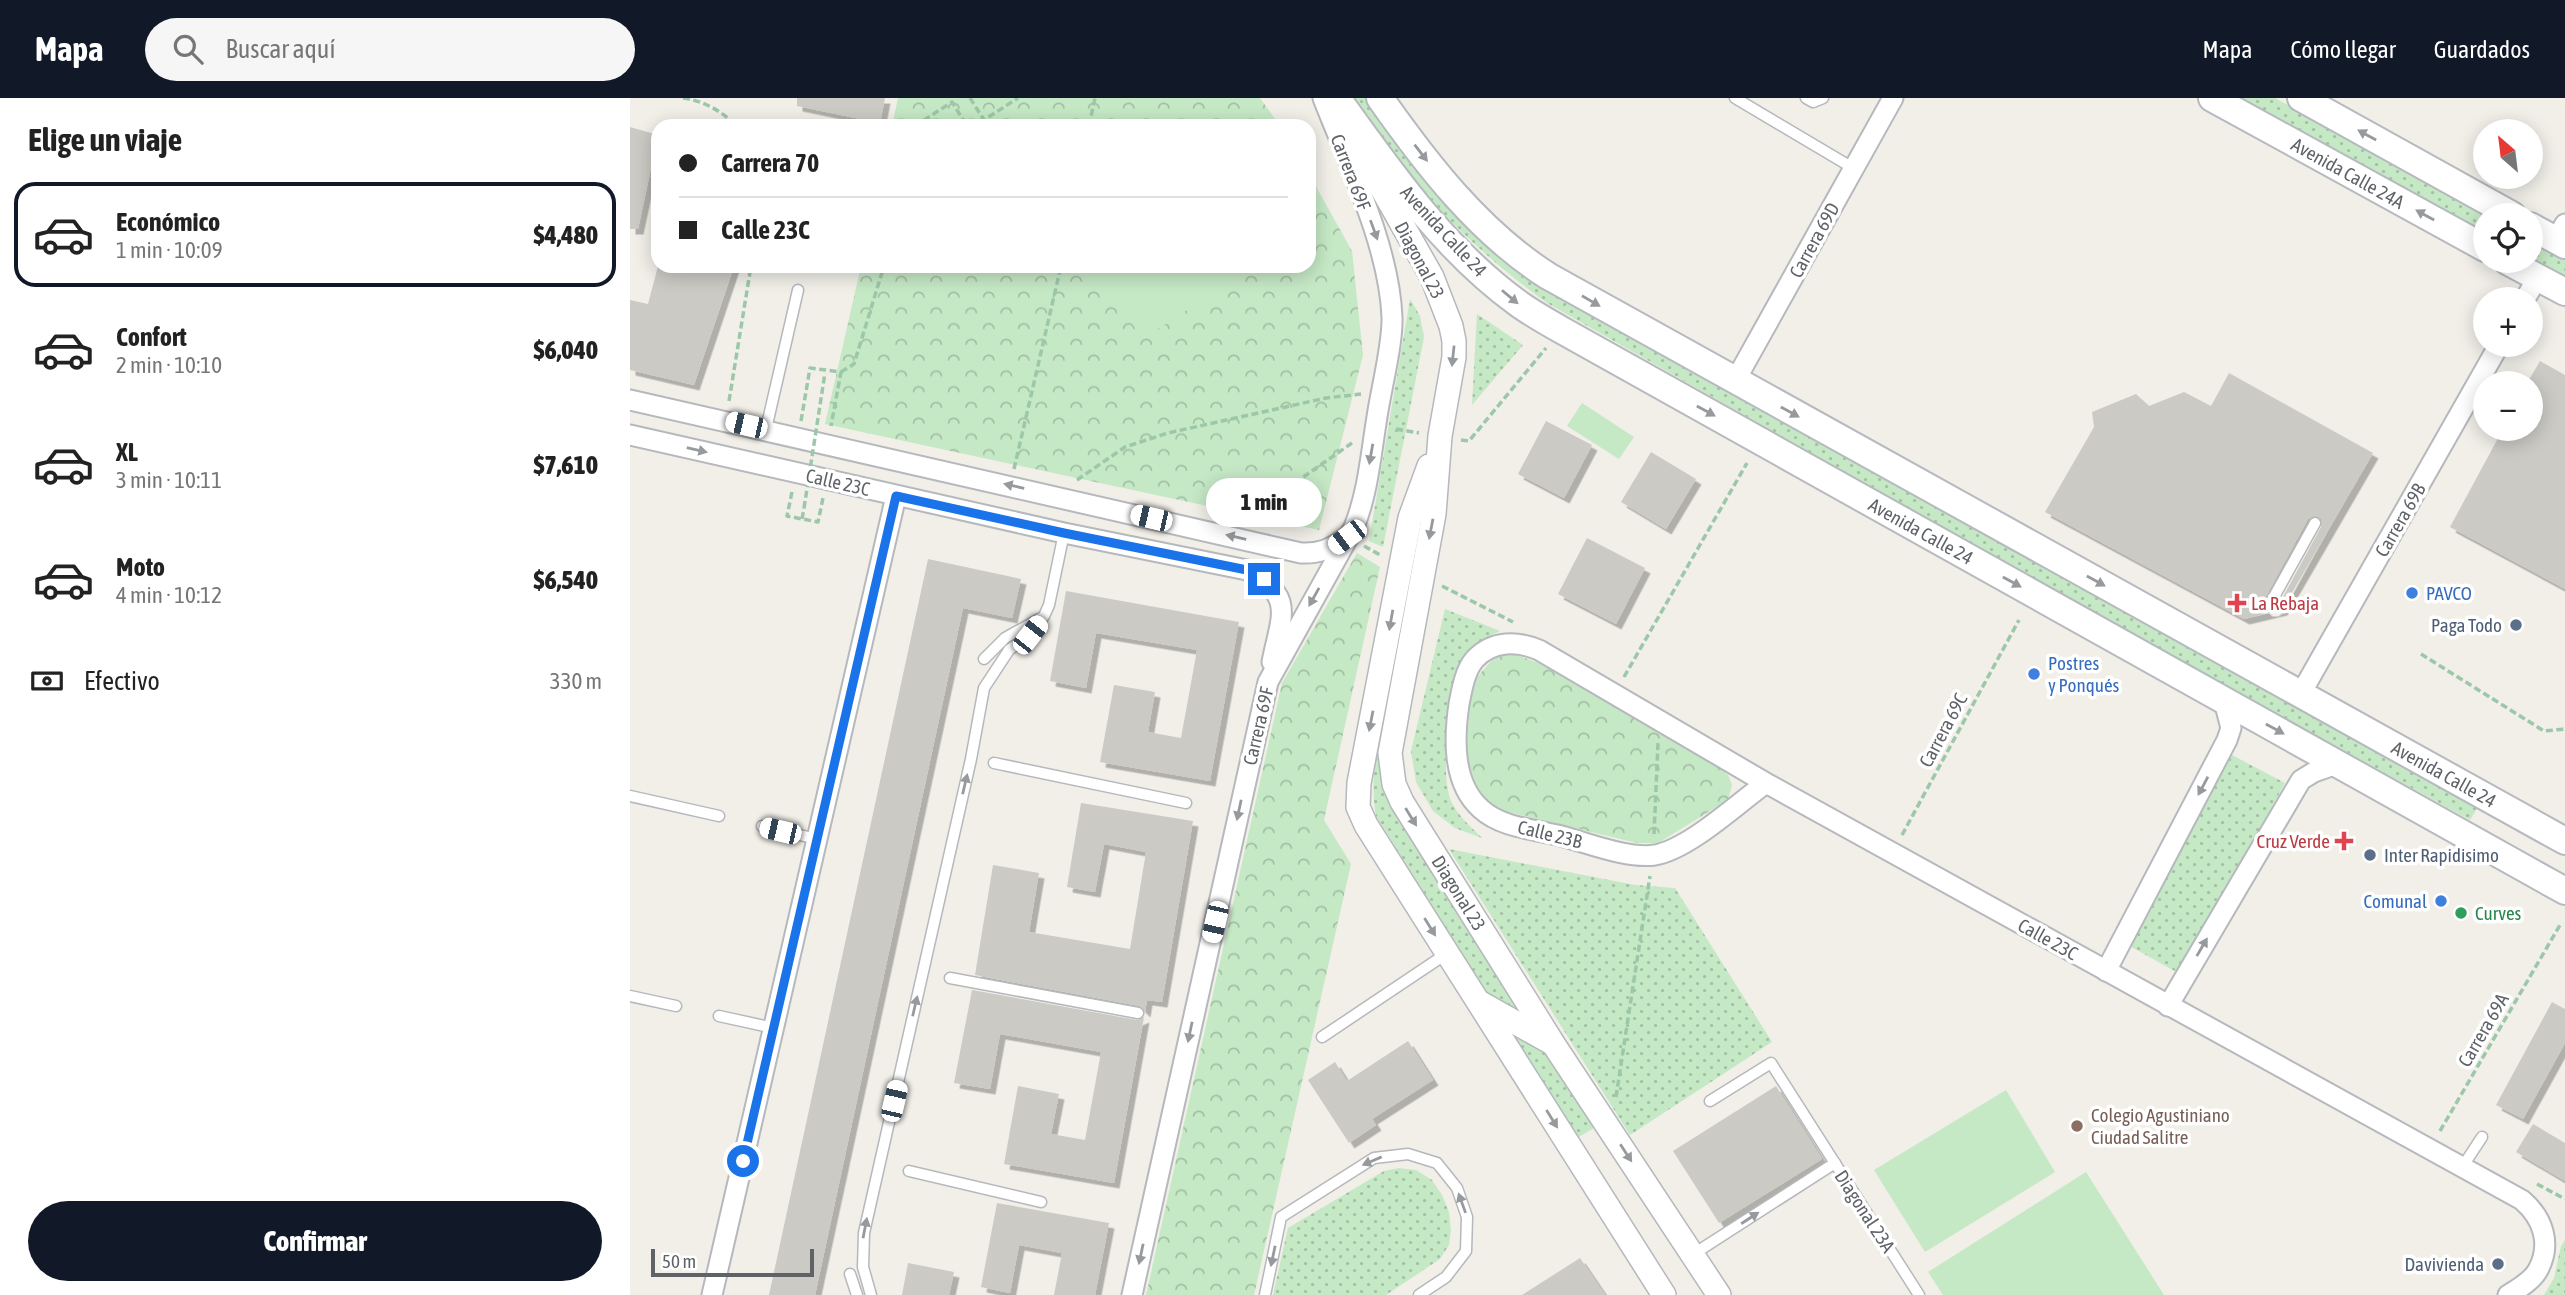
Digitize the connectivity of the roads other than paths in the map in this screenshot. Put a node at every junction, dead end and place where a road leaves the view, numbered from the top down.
1 (1323, 98) edge
2 (1331, 98) edge
3 (1337, 98) edge
4 (1380, 98) edge
5 (1735, 98) edge
6 (1806, 98) edge
7 (1823, 98) edge
8 (1893, 98) edge
9 (2212, 98) edge
10 (2301, 98) edge
11 (1853, 168) junction
12 (2490, 203) edge
13 (2543, 230) edge
14 (2562, 236) edge
15 (2473, 241) edge
16 (2518, 273) edge
17 (2530, 287) edge
18 (2543, 289) edge
19 (798, 290) dead end
20 (2565, 292) edge
21 (2492, 357) edge
22 (1735, 381) junction
23 (630, 400) edge
24 (766, 429) junction
25 (630, 435) edge
26 (1440, 436) junction
27 (896, 496) junction
28 (2315, 523) dead end
29 (1064, 533) junction
30 (1347, 537) junction
31 (2270, 604) dead end
32 (1044, 616) junction
33 (984, 659) dead end
34 (1268, 682) junction
35 (2300, 695) junction
36 (2224, 701) junction
37 (994, 763) dead end
38 (2337, 764) junction
39 (1766, 783) junction
40 (1464, 784) joint
41 (630, 796) edge
42 (1186, 803) dead end
43 (719, 817) dead end
44 (2525, 819) junction
45 (762, 826) dead end
46 (817, 839) junction
47 (2565, 841) edge
48 (2565, 863) edge
49 (2565, 891) edge
50 (1447, 953) junction
51 (2106, 971) junction
52 (950, 978) dead end
53 (630, 996) edge
54 (1477, 1000) junction
55 (676, 1006) dead end
56 (2168, 1006) junction
57 (1138, 1013) dead end
58 (719, 1016) dead end
59 (774, 1028) junction
60 (1322, 1037) dead end
61 (1554, 1045) junction
62 (1710, 1101) dead end
63 (2482, 1137) dead end
64 (1835, 1163) junction
65 (2463, 1167) junction
66 (909, 1171) dead end
67 (1041, 1202) dead end
68 (1692, 1255) junction
69 (850, 1274) dead end
70 (712, 1295) edge
71 (857, 1295) edge
72 (871, 1295) edge
73 (1132, 1295) edge
74 (1265, 1295) edge
75 (1419, 1295) edge
76 (1664, 1295) edge
77 (1718, 1295) edge
78 (1919, 1295) edge
79 (2508, 1295) edge

1 -> 30 street, Carrera 69F
2 -> 26 street, Diagonal 23
3 -> 36 main road, Avenida Calle 24
4 -> 22 main road, Avenida Calle 24
5 - 11 lane
6 - 7 lane
8 - 11 street, Carrera 69D
15 -> 9 main road, Avenida Calle 24A
12 -> 10 main road
11 - 22 street, Carrera 69D
13 - 14 main road
16 - 17 main road
18 - 20 main road
19 - 24 lane
21 - 35 street, Carrera 69B
22 -> 35 main road, Avenida Calle 24
23 - 24 street, Calle 23C
30 -> 24 street, Calle 23C
25 -> 27 street, Calle 23C
26 -> 50 street, Diagonal 23
26 -> 61 street, Diagonal 23
27 - 29 street, Calle 23C
27 - 46 street
28 - 31 lane
29 - 32 lane
29 - 34 street, Calle 23C
30 -> 34 street, Carrera 69F
32 - 33 lane
72 -> 32 lane
34 -> 73 street, Carrera 69F
35 - 44 main road, Avenida Calle 24
36 -> 38 main road, Avenida Calle 24
36 -> 51 street
37 - 42 lane
38 - 49 main road, Avenida Calle 24
56 -> 38 street
39 - 40 street, Calle 23B
39 - 40 street, Calle 23C
39 - 51 street, Calle 23C
41 - 43 lane
44 - 47 main road, Avenida Calle 24
44 - 48 main road
45 - 46 lane
46 - 59 street
50 - 54 street, Diagonal 23
50 - 60 lane
51 - 56 street, Calle 23C
52 - 57 lane
53 - 55 lane
54 - 61 street
54 -> 76 street, Diagonal 23
56 - 65 street, Calle 23C
58 - 59 lane
59 - 70 street
61 -> 68 street, Diagonal 23
62 - 64 lane
63 - 65 lane
68 -> 64 lane, Diagonal 23A
64 - 78 lane, Diagonal 23A
65 - 79 street, Calle 23C
66 - 67 lane
68 - 77 street, Diagonal 23
69 - 71 lane
75 -> 74 lane

